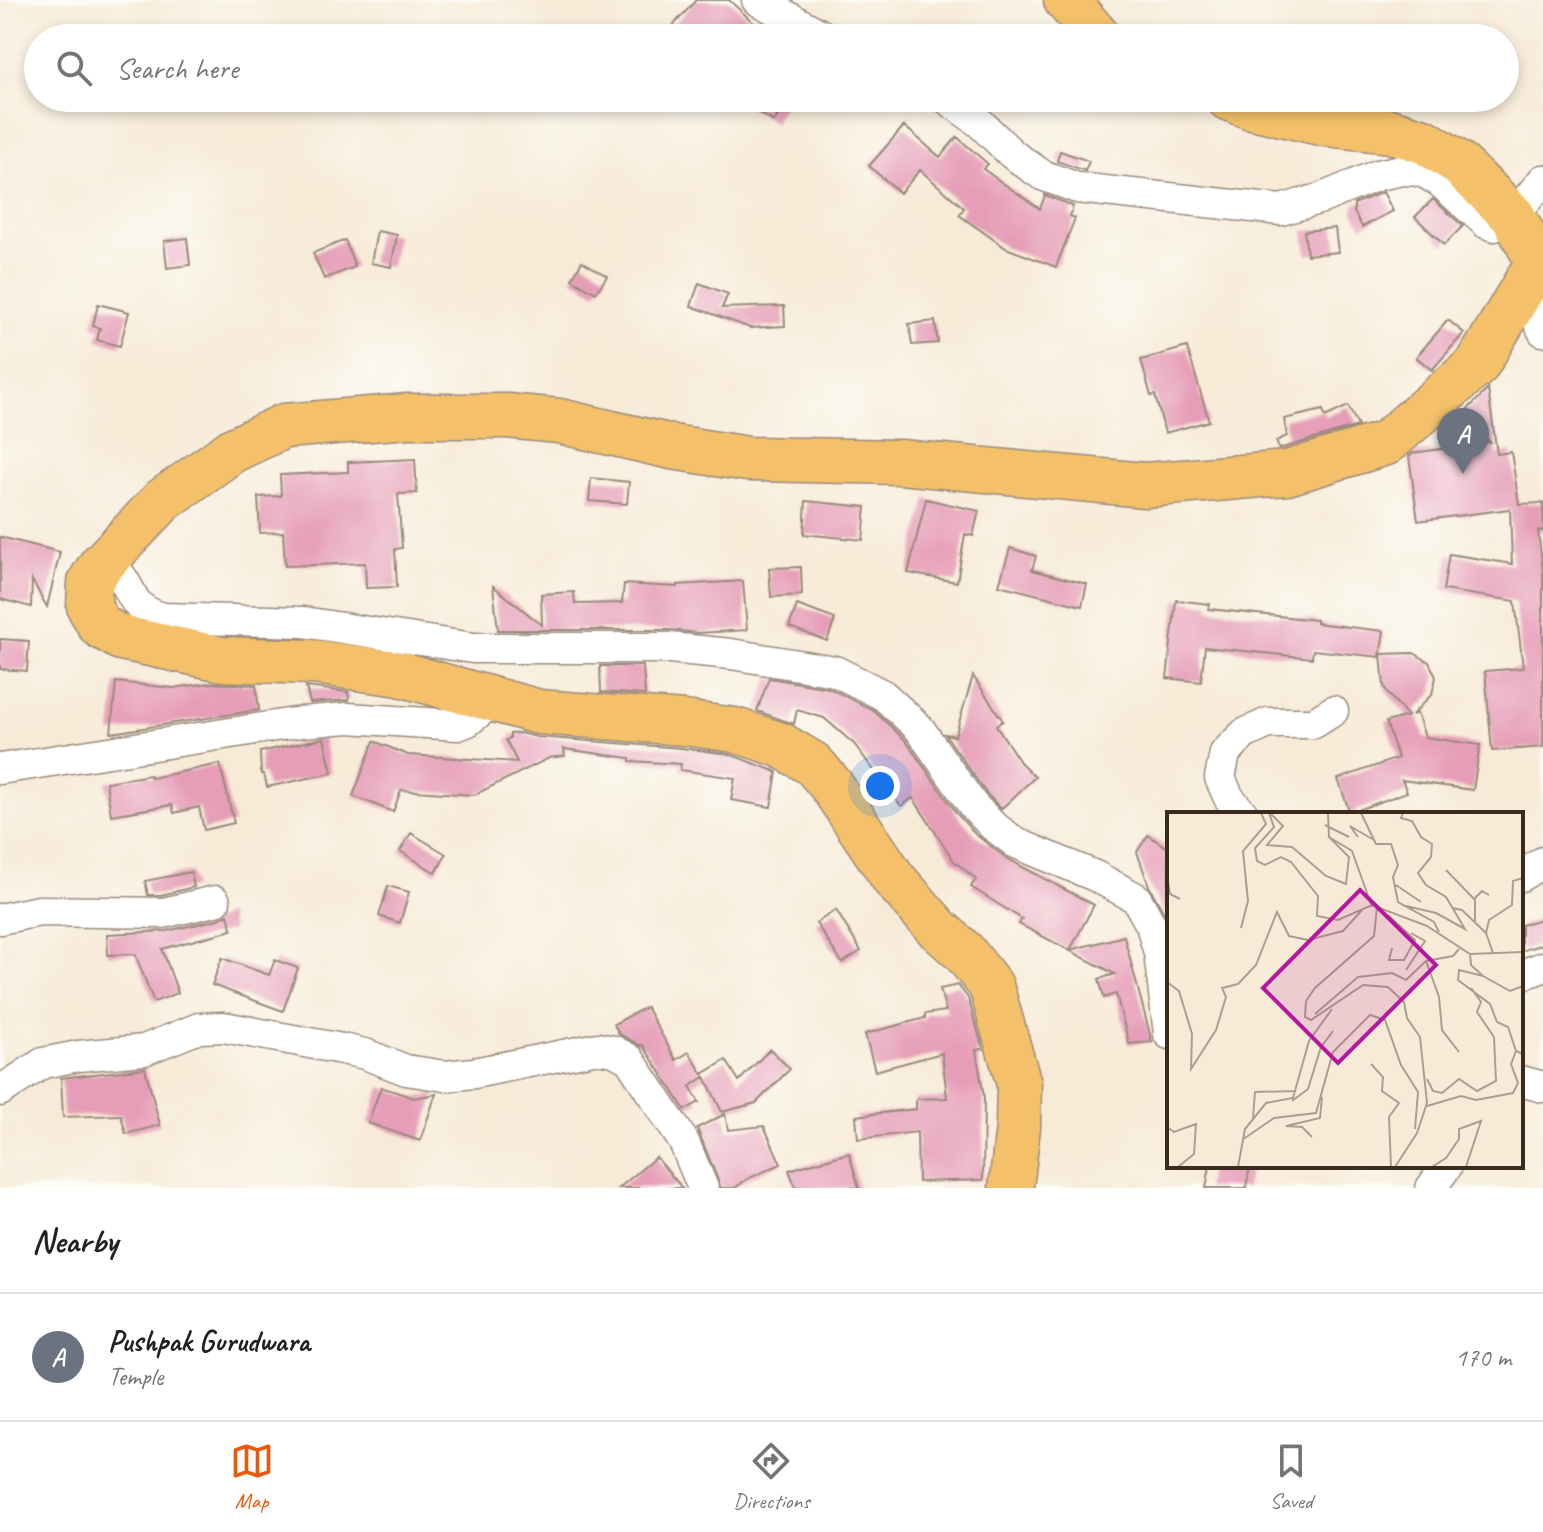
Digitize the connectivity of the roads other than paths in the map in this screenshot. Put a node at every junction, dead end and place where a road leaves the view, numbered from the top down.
1 (757, 0) edge
2 (1066, 0) edge
3 (801, 24) edge
4 (1087, 24) edge
5 (965, 112) edge
6 (1274, 112) edge
7 (1543, 180) edge
8 (1513, 216) junction
9 (1535, 273) edge
10 (1543, 331) edge
11 (100, 566) junction
12 (493, 701) junction
13 (1333, 711) dead end
14 (0, 769) edge
15 (1241, 812) edge
16 (1543, 862) edge
17 (1523, 875) edge
18 (215, 901) dead end
19 (0, 919) edge
20 (1543, 967) edge
21 (1523, 974) edge
22 (1167, 1018) edge
23 (1523, 1082) edge
24 (1543, 1087) edge
25 (0, 1091) edge
26 (1446, 1168) edge
27 (703, 1188) edge
28 (1011, 1188) edge
29 (1431, 1188) edge

1 - 3 street
2 - 4 main road
5 - 8 street
6 - 8 main road
7 - 8 street
8 - 9 main road
9 - 10 street
9 - 11 main road
11 - 12 main road
11 - 22 street
12 - 14 street
12 - 28 main road
13 - 15 street
16 - 17 street
18 - 19 street
20 - 21 street
23 - 24 street
25 - 27 street
26 - 29 street

